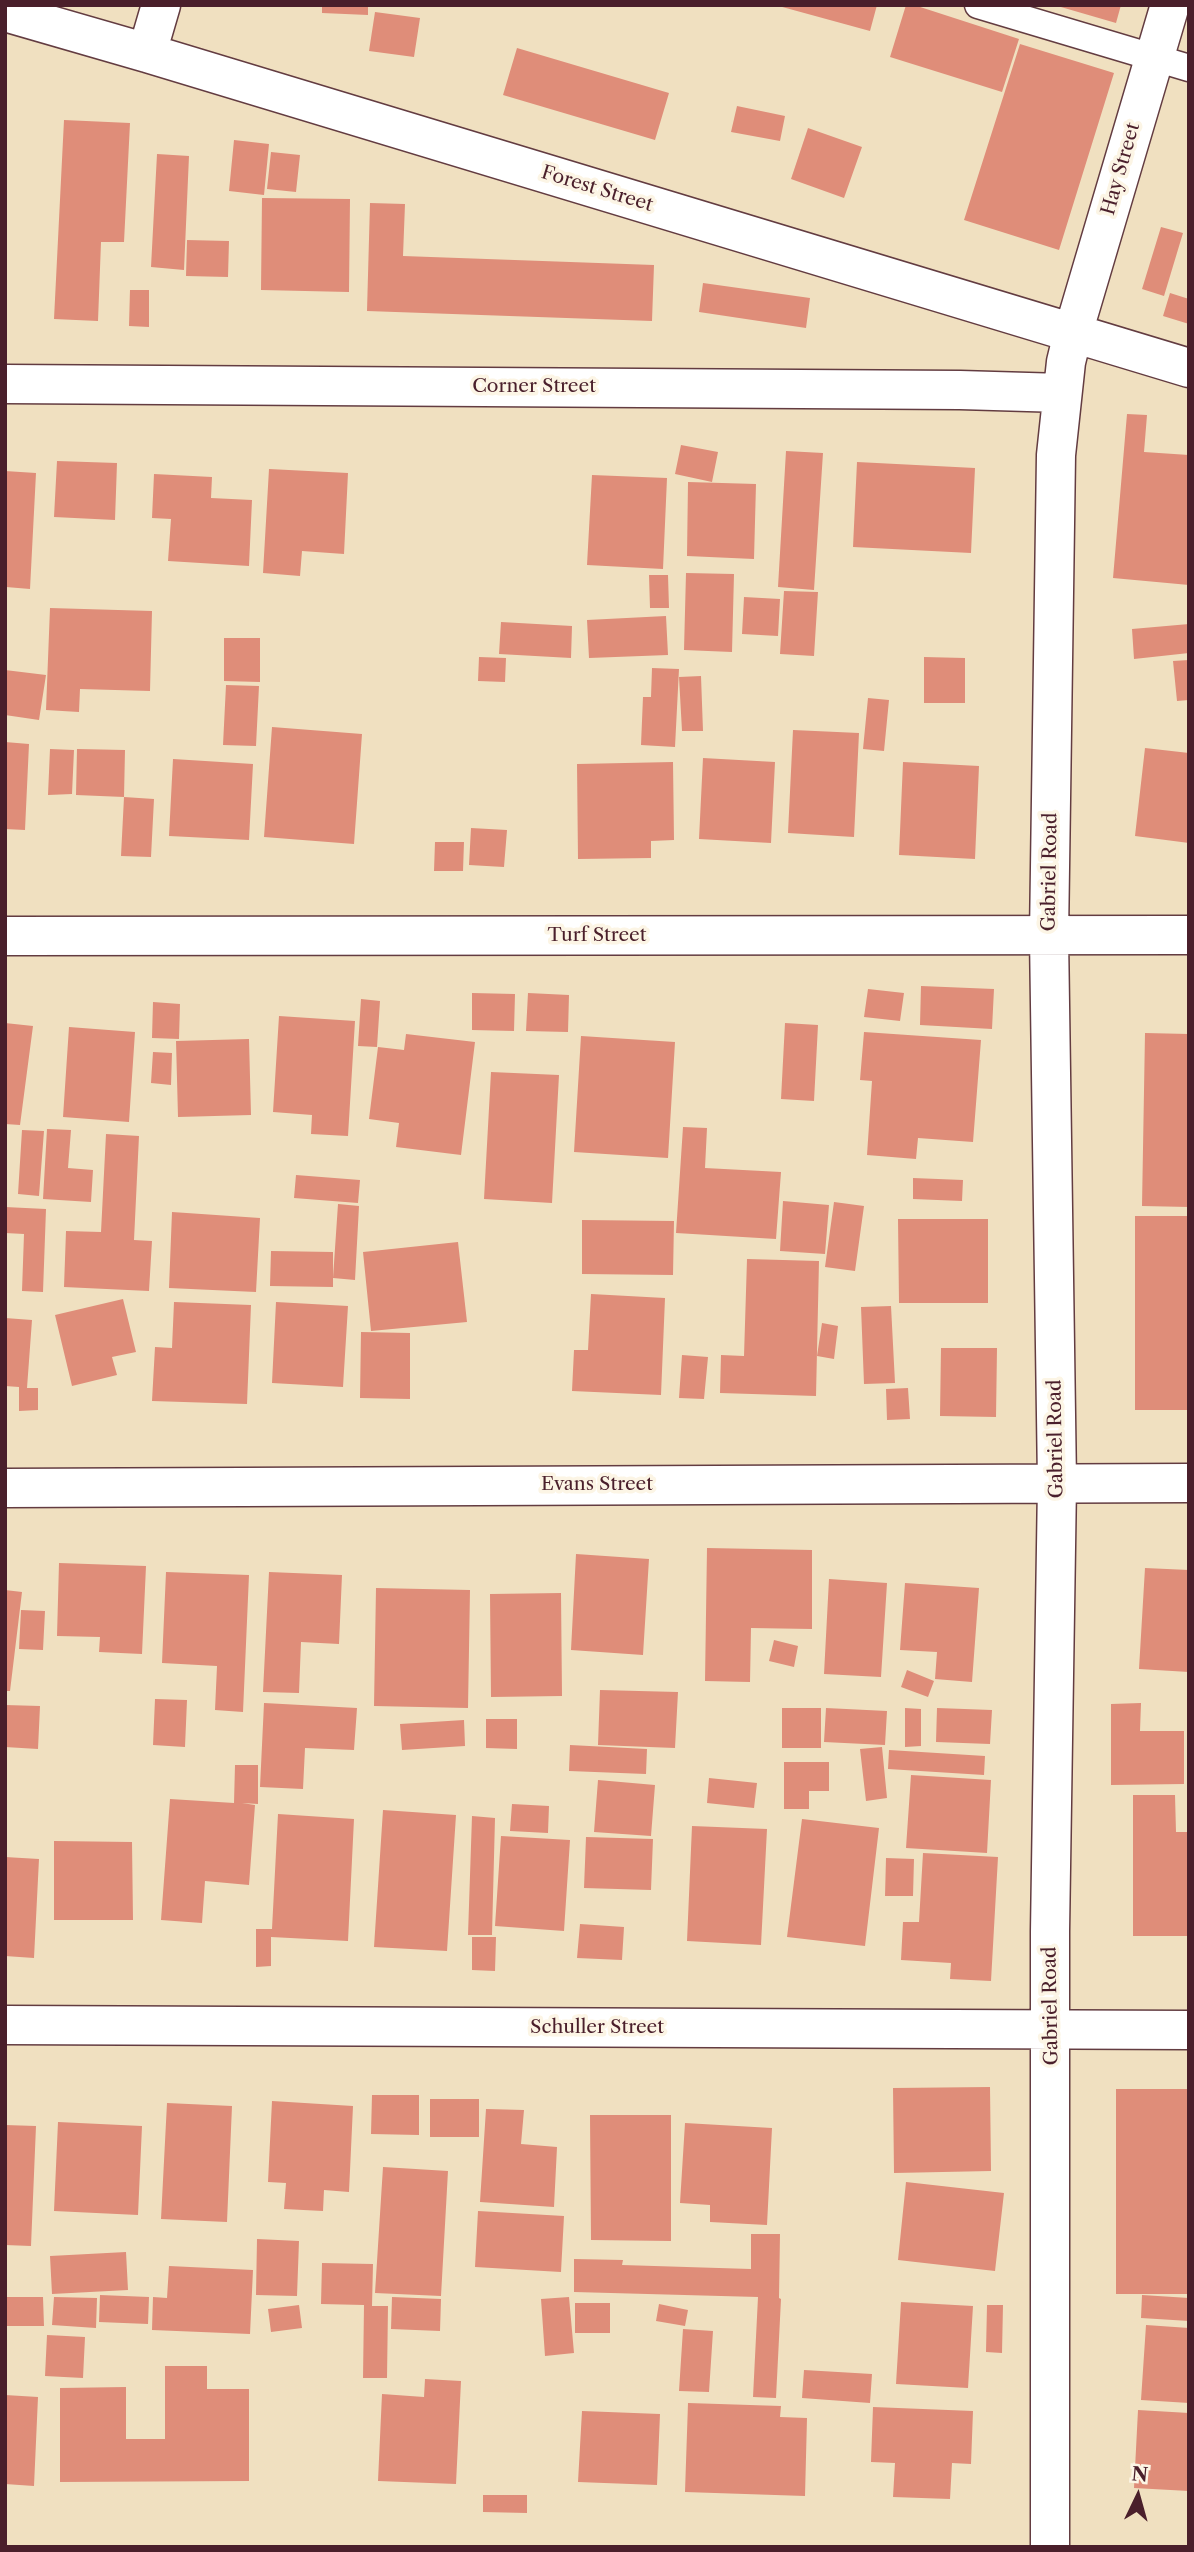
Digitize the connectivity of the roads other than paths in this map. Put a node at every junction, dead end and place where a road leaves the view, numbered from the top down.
1 (161, 5) edge
2 (978, 5) edge
3 (1170, 5) edge
4 (5, 12) edge
5 (147, 53) junction
6 (1171, 63) edge
7 (1073, 333) junction
8 (1189, 368) edge
9 (5, 384) edge
10 (1062, 393) junction
11 (1189, 935) edge
12 (5, 936) edge
13 (1049, 936) junction
14 (1057, 1483) junction
15 (1189, 1483) edge
16 (5, 1488) edge
17 (5, 2025) edge
18 (1052, 2030) junction
19 (1189, 2030) edge
20 (1050, 2547) edge

1 - 5 street
2 - 6 lane
3 - 6 street, Hay Street
4 - 5 street, Forest Street
5 - 7 street, Forest Street
6 - 7 street, Hay Street
7 - 8 street, Forest Street
7 - 10 street, Gabriel Road
9 - 10 street, Corner Street
10 - 13 street, Gabriel Road
11 - 13 street, Turf Street
12 - 13 street, Turf Street
13 - 14 street, Gabriel Road
14 - 15 street, Evans Street
14 - 16 street, Evans Street
14 - 18 street, Gabriel Road
17 - 18 street, Schuller Street
18 - 19 street, Schuller Street
18 - 20 street, Gabriel Road

